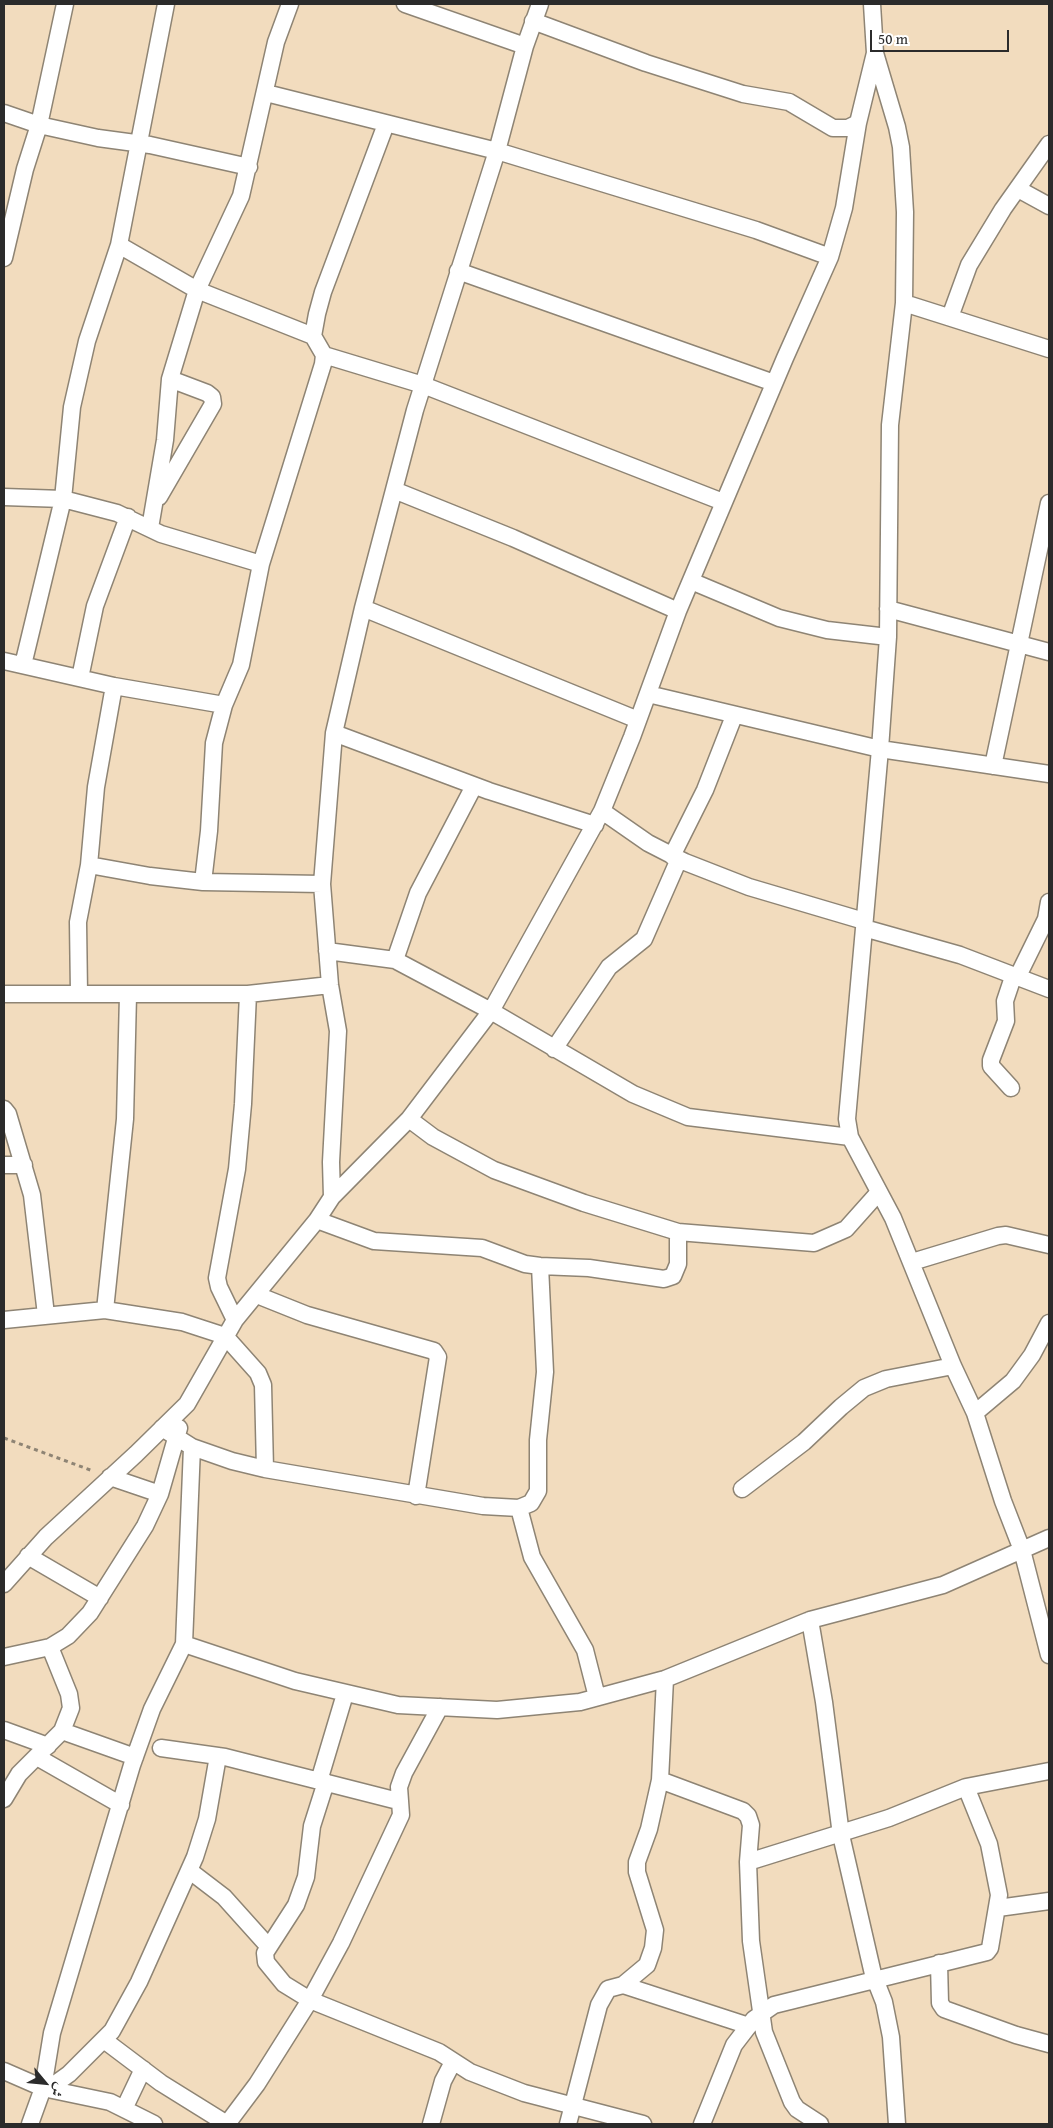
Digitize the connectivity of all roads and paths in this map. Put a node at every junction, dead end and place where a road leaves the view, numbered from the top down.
1 (64, 4) edge
2 (166, 4) edge
3 (290, 4) edge
4 (405, 4) edge
5 (540, 4) edge
6 (872, 4) edge
7 (533, 21) junction
8 (525, 46) junction
9 (875, 53) junction
10 (266, 93) junction
11 (4, 113) edge
12 (858, 123) junction
13 (386, 124) junction
14 (39, 125) junction
15 (137, 144) junction
16 (1049, 144) edge
17 (497, 151) junction
18 (249, 167) junction
19 (1018, 188) junction
20 (1049, 206) edge
21 (119, 246) junction
22 (830, 257) junction
23 (4, 258) edge
24 (458, 271) junction
25 (197, 290) junction
26 (904, 303) junction
27 (950, 317) junction
28 (313, 336) junction
29 (1049, 349) edge
30 (324, 355) junction
31 (170, 379) junction
32 (774, 383) junction
33 (423, 385) junction
34 (394, 490) junction
35 (4, 497) edge
36 (62, 499) junction
37 (723, 502) junction
38 (1049, 504) edge
39 (153, 508) junction
40 (128, 517) junction
41 (150, 528) junction
42 (261, 564) junction
43 (691, 581) junction
44 (363, 608) junction
45 (888, 609) junction
46 (678, 611) junction
47 (888, 637) junction
48 (1020, 643) junction
49 (1049, 652) edge
50 (4, 661) edge
51 (23, 665) junction
52 (80, 678) junction
53 (114, 686) junction
54 (648, 694) junction
55 (224, 706) junction
56 (734, 716) junction
57 (638, 720) junction
58 (334, 733) junction
59 (880, 749) junction
60 (993, 766) junction
61 (1049, 774) edge
62 (474, 786) junction
63 (598, 818) junction
64 (675, 858) junction
65 (89, 865) junction
66 (202, 882) junction
67 (322, 884) junction
68 (1049, 902) edge
69 (864, 924) junction
70 (327, 951) junction
71 (395, 960) junction
72 (1015, 977) junction
73 (330, 985) junction
74 (1049, 990) edge
75 (79, 993) junction
76 (4, 994) edge
77 (248, 994) junction
78 (128, 995) junction
79 (491, 1011) junction
80 (554, 1048) junction
81 (1011, 1088) dead end
82 (4, 1109) edge
83 (409, 1119) junction
84 (850, 1137) junction
85 (4, 1165) edge
86 (24, 1165) junction
87 (879, 1192) junction
88 (332, 1197) junction
89 (317, 1220) junction
90 (678, 1232) junction
91 (1049, 1245) edge
92 (912, 1262) junction
93 (540, 1266) junction
94 (257, 1295) junction
95 (105, 1310) junction
96 (46, 1315) junction
97 (4, 1320) edge
98 (235, 1320) junction
99 (1049, 1323) edge
100 (225, 1336) junction
101 (953, 1366) junction
102 (187, 1404) junction
103 (975, 1413) junction
104 (162, 1428) junction
105 (4, 1438) edge
106 (176, 1438) junction
107 (192, 1447) junction
108 (266, 1469) junction
109 (110, 1477) junction
110 (742, 1489) dead end
111 (160, 1494) junction
112 (416, 1496) junction
113 (519, 1508) junction
114 (1049, 1538) edge
115 (1022, 1550) junction
116 (28, 1556) junction
117 (4, 1584) edge
118 (100, 1598) junction
119 (810, 1620) junction
120 (184, 1644) junction
121 (50, 1647) junction
122 (1049, 1655) edge
123 (4, 1657) edge
124 (665, 1679) junction
125 (345, 1694) junction
126 (597, 1697) junction
127 (440, 1707) junction
128 (4, 1730) edge
129 (62, 1731) junction
130 (161, 1748) dead end
131 (42, 1751) junction
132 (218, 1756) junction
133 (135, 1758) junction
134 (1049, 1771) edge
135 (660, 1780) junction
136 (322, 1781) junction
137 (966, 1787) junction
138 (4, 1799) edge
139 (398, 1801) junction
140 (121, 1804) junction
141 (841, 1835) junction
142 (748, 1862) junction
143 (190, 1871) junction
144 (1049, 1901) edge
145 (998, 1908) junction
146 (268, 1946) junction
147 (938, 1964) junction
148 (876, 1980) junction
149 (623, 1985) junction
150 (310, 2000) junction
151 (762, 2012) junction
152 (750, 2026) junction
153 (104, 2040) junction
154 (1049, 2044) edge
155 (453, 2062) junction
156 (142, 2069) junction
157 (4, 2071) edge
158 (46, 2089) junction
159 (574, 2108) junction
160 (124, 2109) junction
161 (35, 2122) edge
162 (150, 2123) edge
163 (227, 2124) edge
164 (431, 2124) edge
165 (568, 2124) edge
166 (644, 2124) edge
167 (702, 2124) edge
168 (820, 2124) edge
169 (897, 2124) edge

1 - 14 street
2 - 15 street
3 - 10 street
4 - 8 street
5 - 7 street
6 - 9 street
7 - 8 street
7 - 12 street
8 - 17 street
9 - 12 street
9 - 26 street
10 - 13 street
10 - 18 street
11 - 14 street
12 - 22 street
13 - 17 street
13 - 28 street
14 - 15 street
14 - 23 street
15 - 18 street
15 - 21 street
16 - 19 street
17 - 22 street
17 - 24 street
18 - 25 street
19 - 20 street
19 - 27 street
21 - 25 street
21 - 36 street
22 - 32 street
24 - 32 street
24 - 33 street
25 - 28 street
25 - 31 street
26 - 27 street
26 - 45 street
27 - 29 street
28 - 30 street
30 - 33 street
30 - 42 street
31 - 39 street
31 - 39 street
32 - 37 street
33 - 34 street
33 - 37 street
34 - 44 street
34 - 46 street
35 - 36 street
36 - 40 street
36 - 51 street
37 - 43 street
38 - 48 street
39 - 41 street
40 - 41 street
40 - 52 street
41 - 42 street
42 - 55 street
43 - 46 street
43 - 47 street
44 - 57 street
44 - 58 street
45 - 47 street
45 - 48 street
46 - 54 street
47 - 59 street
48 - 49 street
48 - 60 street
50 - 51 street
51 - 52 street
52 - 53 street
53 - 55 street
53 - 65 street
54 - 56 street
54 - 57 street
55 - 66 street
56 - 59 street
56 - 64 street
57 - 63 street
58 - 62 street
58 - 67 street
59 - 60 street
59 - 69 street
60 - 61 street
62 - 63 street
62 - 71 street
63 - 64 street
63 - 79 street
64 - 69 street
64 - 80 street
65 - 66 street
65 - 75 street
66 - 67 street
67 - 70 street
68 - 72 street
69 - 72 street
69 - 84 street
70 - 71 street
70 - 73 street
71 - 79 street
72 - 74 street
72 - 81 street
73 - 77 street
73 - 88 street
75 - 76 street
75 - 78 street
77 - 78 street
77 - 98 street
78 - 95 street
79 - 80 street
79 - 83 street
80 - 84 street
82 - 86 street
83 - 88 street
83 - 90 street
84 - 87 street
85 - 86 street
86 - 96 street
87 - 90 street
87 - 92 street
88 - 89 street
89 - 93 street
89 - 94 street
90 - 93 street
91 - 92 street
92 - 101 street
93 - 113 street
94 - 98 street
94 - 112 street
95 - 96 street
95 - 100 street
96 - 97 street
98 - 100 street
99 - 103 street
100 - 102 street
100 - 108 street
101 - 103 street
101 - 110 street
102 - 104 street
102 - 106 street
103 - 115 street
104 - 106 street
104 - 109 street
105 - 109 path
106 - 107 street
106 - 111 street
107 - 108 street
107 - 120 street
108 - 112 street
109 - 111 street
109 - 116 street
111 - 118 street
112 - 113 street
113 - 126 street
114 - 115 street
115 - 119 street
115 - 122 street
116 - 117 street
116 - 118 street
118 - 121 street
119 - 124 street
119 - 141 street
120 - 125 street
120 - 133 street
121 - 123 street
121 - 129 street
124 - 126 street
124 - 135 street
125 - 127 street
125 - 136 street
126 - 127 street
127 - 139 street
128 - 131 street
129 - 131 street
129 - 133 street
130 - 132 street
131 - 138 street
131 - 140 street
132 - 136 street
132 - 143 street
133 - 140 street
134 - 137 street
135 - 142 street
135 - 149 street
136 - 139 street
136 - 146 street
137 - 141 street
137 - 145 street
139 - 150 street
140 - 158 street
141 - 142 street
141 - 148 street
142 - 151 street
143 - 146 street
143 - 153 street
144 - 145 street
145 - 147 street
146 - 150 street
147 - 148 street
147 - 154 street
148 - 151 street
148 - 169 street
149 - 152 street
149 - 159 street
150 - 155 street
150 - 163 street
151 - 152 street
151 - 168 street
152 - 167 street
153 - 156 street
153 - 158 street
155 - 159 street
155 - 164 street
156 - 160 street
156 - 163 street
157 - 158 street
158 - 160 street
158 - 161 street
159 - 165 street
159 - 166 street
160 - 162 street

